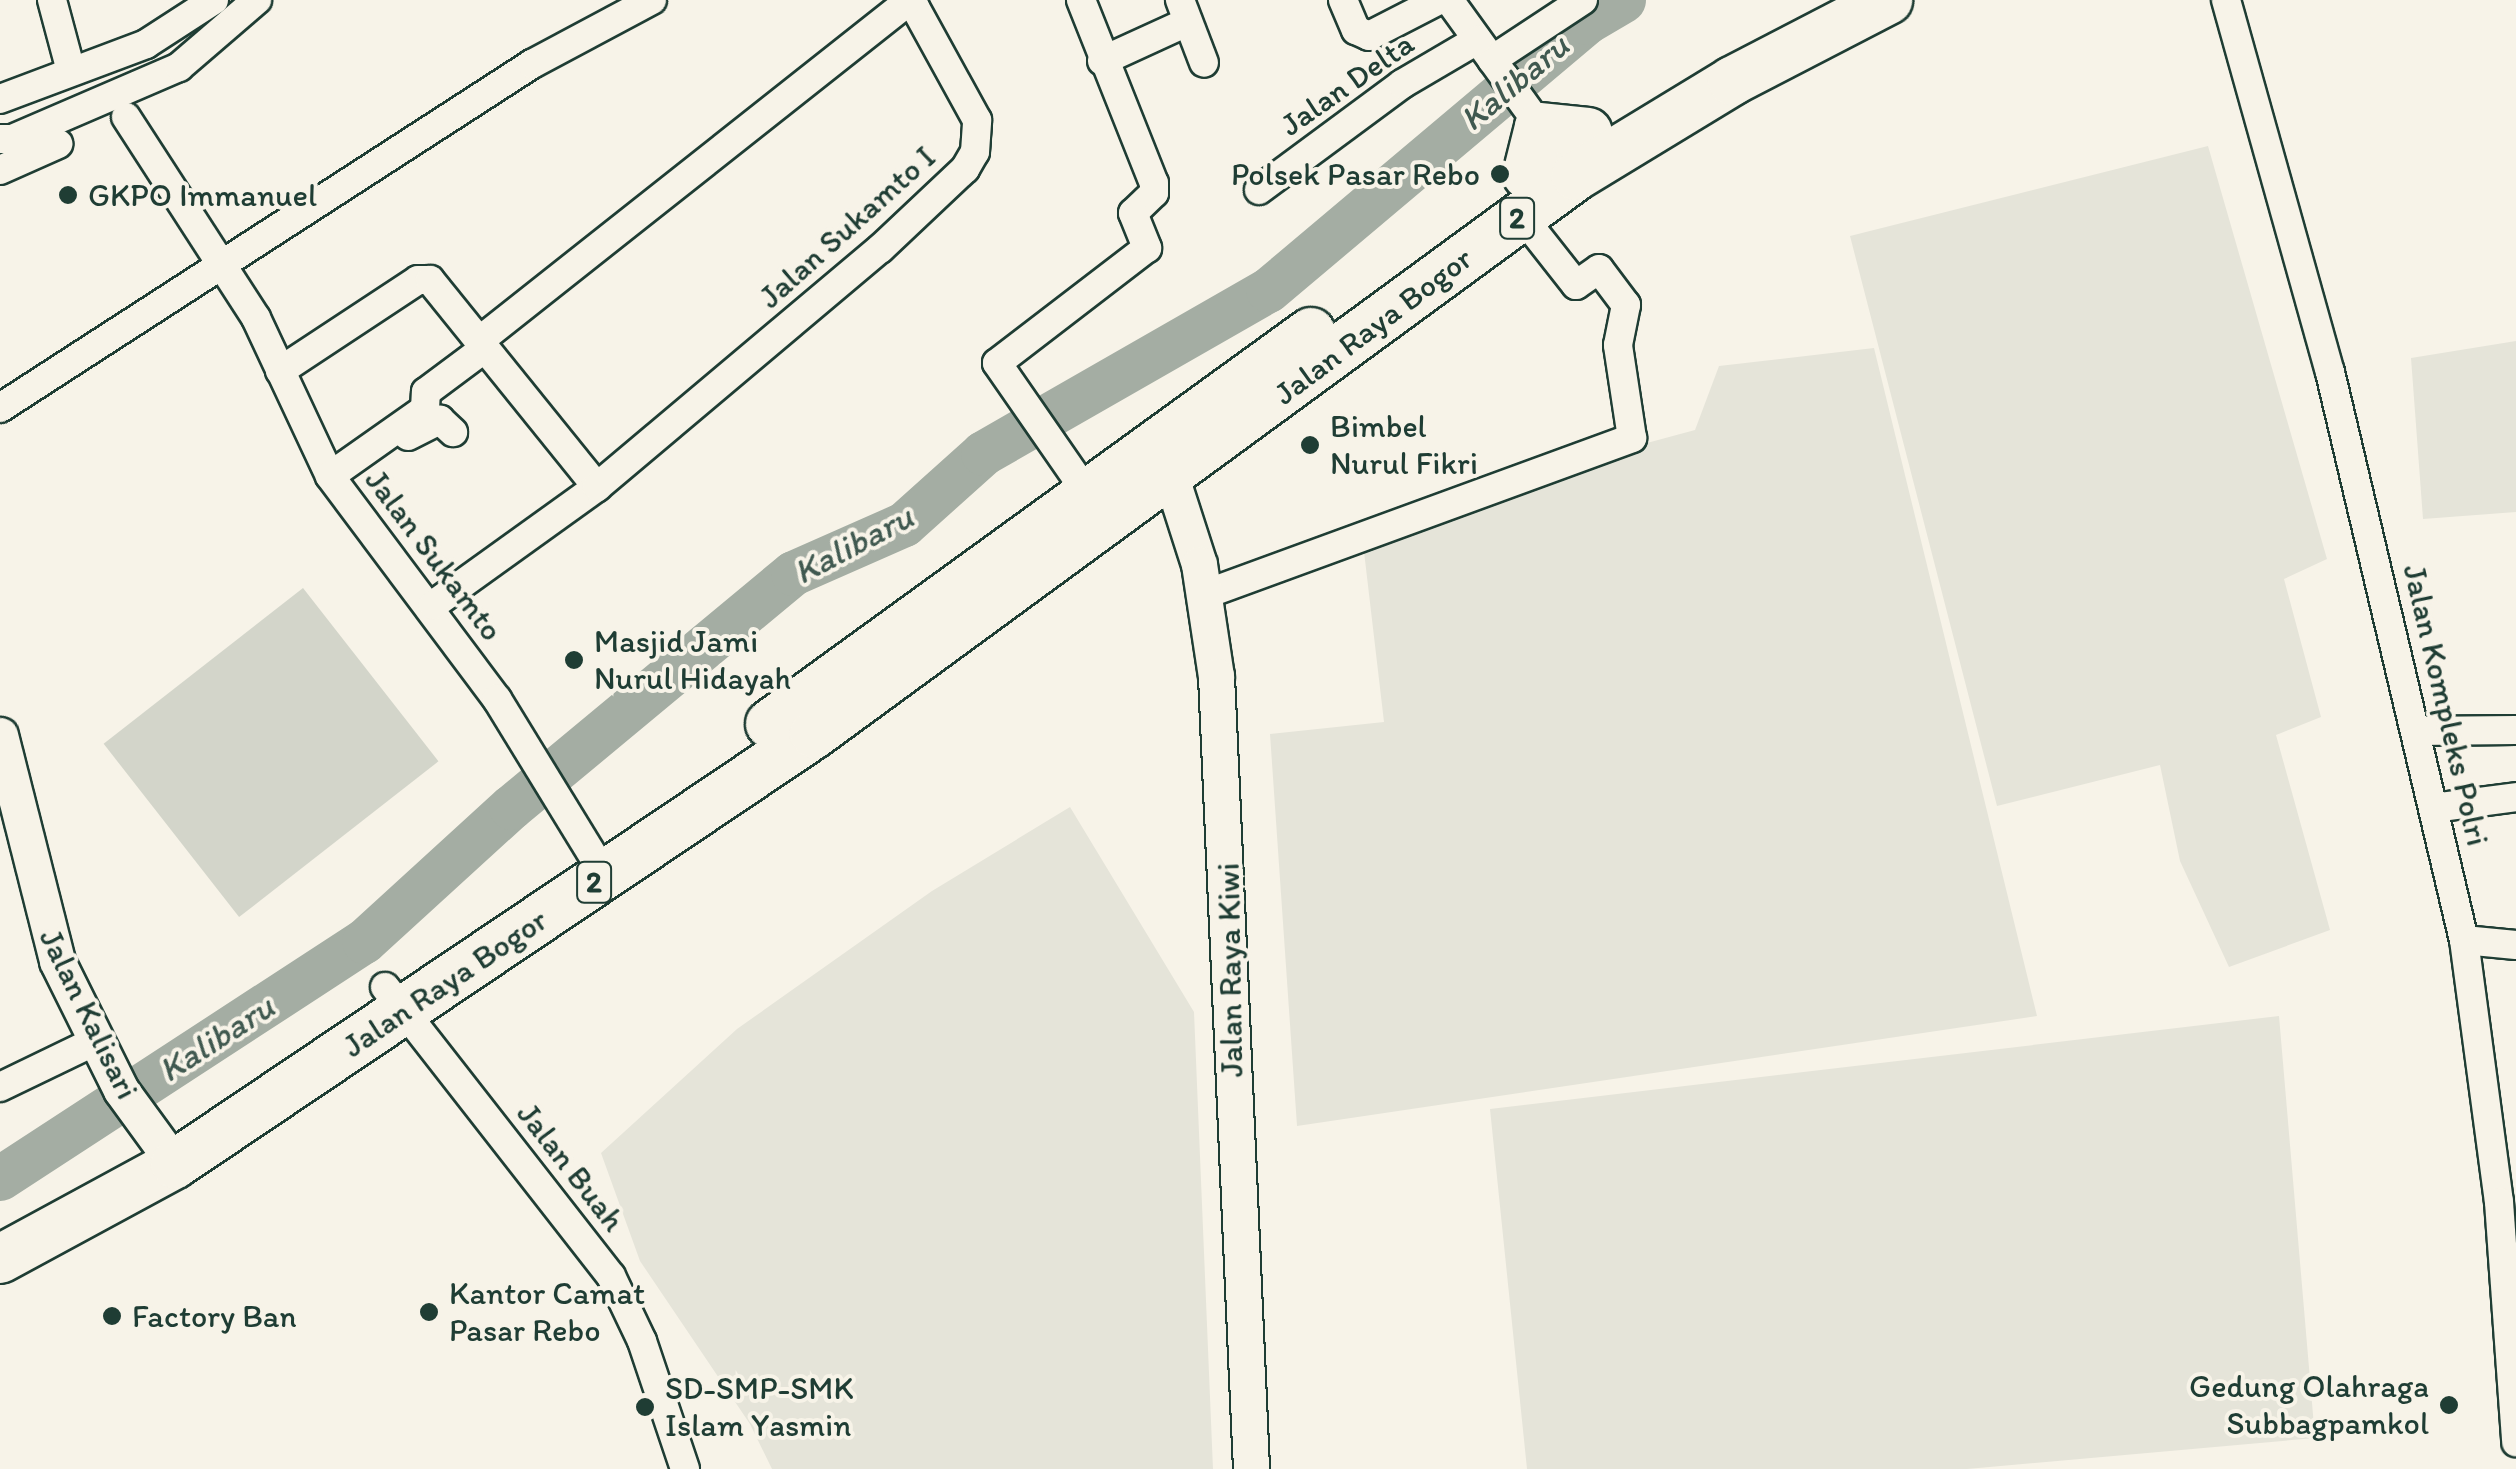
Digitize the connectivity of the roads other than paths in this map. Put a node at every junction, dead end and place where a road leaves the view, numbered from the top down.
1 (52, 0) edge
2 (214, 0) edge
3 (257, 0) edge
4 (652, 0) edge
5 (1082, 0) edge
6 (1343, 0) edge
7 (1439, 0) edge
8 (1449, 0) edge
9 (1583, 0) edge
10 (1820, 0) edge
11 (1888, 0) edge
12 (2226, 0) edge
13 (1183, 11) edge
14 (1491, 59) junction
15 (1102, 62) junction
16 (1204, 63) dead end
17 (71, 71) junction
18 (0, 99) edge
19 (126, 116) dead end
20 (0, 139) edge
21 (58, 144) dead end
22 (1547, 155) junction
23 (0, 170) edge
24 (1258, 190) dead end
25 (222, 270) junction
26 (482, 344) junction
27 (280, 371) junction
28 (0, 408) edge
29 (453, 432) dead end
30 (393, 433) junction
31 (1161, 462) junction
32 (330, 476) junction
33 (597, 486) junction
34 (1087, 494) junction
35 (1206, 594) junction
36 (433, 605) junction
37 (2416, 730) junction
38 (2516, 730) edge
39 (0, 736) edge
40 (2516, 797) edge
41 (2433, 808) junction
42 (597, 862) junction
43 (2464, 940) junction
44 (2516, 944) edge
45 (394, 999) junction
46 (95, 1041) junction
47 (0, 1087) edge
48 (147, 1126) junction
49 (2508, 1202) edge
50 (0, 1230) edge
51 (0, 1259) edge
52 (2516, 1442) edge
53 (685, 1469) edge
54 (1250, 1469) edge

1 - 17 street
2 - 17 street
3 - 20 street
4 - 25 street
5 - 15 street
6 - 7 street
8 - 14 street
9 - 14 street, Jalan Delta
10 - 22 highway, Jalan Raya Bogor / 2
11 - 22 highway, Jalan Raya Bogor / 2
12 - 37 street, Jalan Kompleks Polri
13 - 15 street
13 - 16 street
14 - 22 street
14 - 24 street, Jalan Delta
15 - 34 street
17 - 18 street
19 - 25 street, Jalan Sukamto
21 - 23 street
22 - 31 highway, Jalan Raya Bogor / 2
22 - 35 street
25 - 27 street, Jalan Sukamto
25 - 28 street
26 - 27 street
26 - 30 street
26 - 33 street
26 - 33 street, Jalan Sukamto I
27 - 32 street, Jalan Sukamto
29 - 30 street
30 - 32 street
31 - 34 highway, Jalan Raya Bogor / 2
31 - 35 street, Jalan Raya Kiwi
31 - 42 highway, Jalan Raya Bogor / 2
32 - 36 street, Jalan Sukamto
33 - 36 street, Jalan Sukamto I
34 - 42 highway, Jalan Raya Bogor / 2
35 - 54 street, Jalan Raya Kiwi
36 - 42 street, Jalan Sukamto
37 - 38 street
37 - 41 street, Jalan Kompleks Polri
39 - 46 street, Jalan Kalisari
40 - 41 street
41 - 43 street, Jalan Kompleks Polri
42 - 45 highway, Jalan Raya Bogor / 2
43 - 44 street
43 - 49 street, Jalan Kompleks Polri
45 - 48 highway, Jalan Raya Bogor / 2
45 - 53 street, Jalan Buah
46 - 47 street
46 - 48 street, Jalan Kalisari
48 - 50 highway, Jalan Raya Bogor / 2
48 - 51 highway, Jalan Raya Bogor / 2
49 - 52 street, Jalan Kompleks Polri

